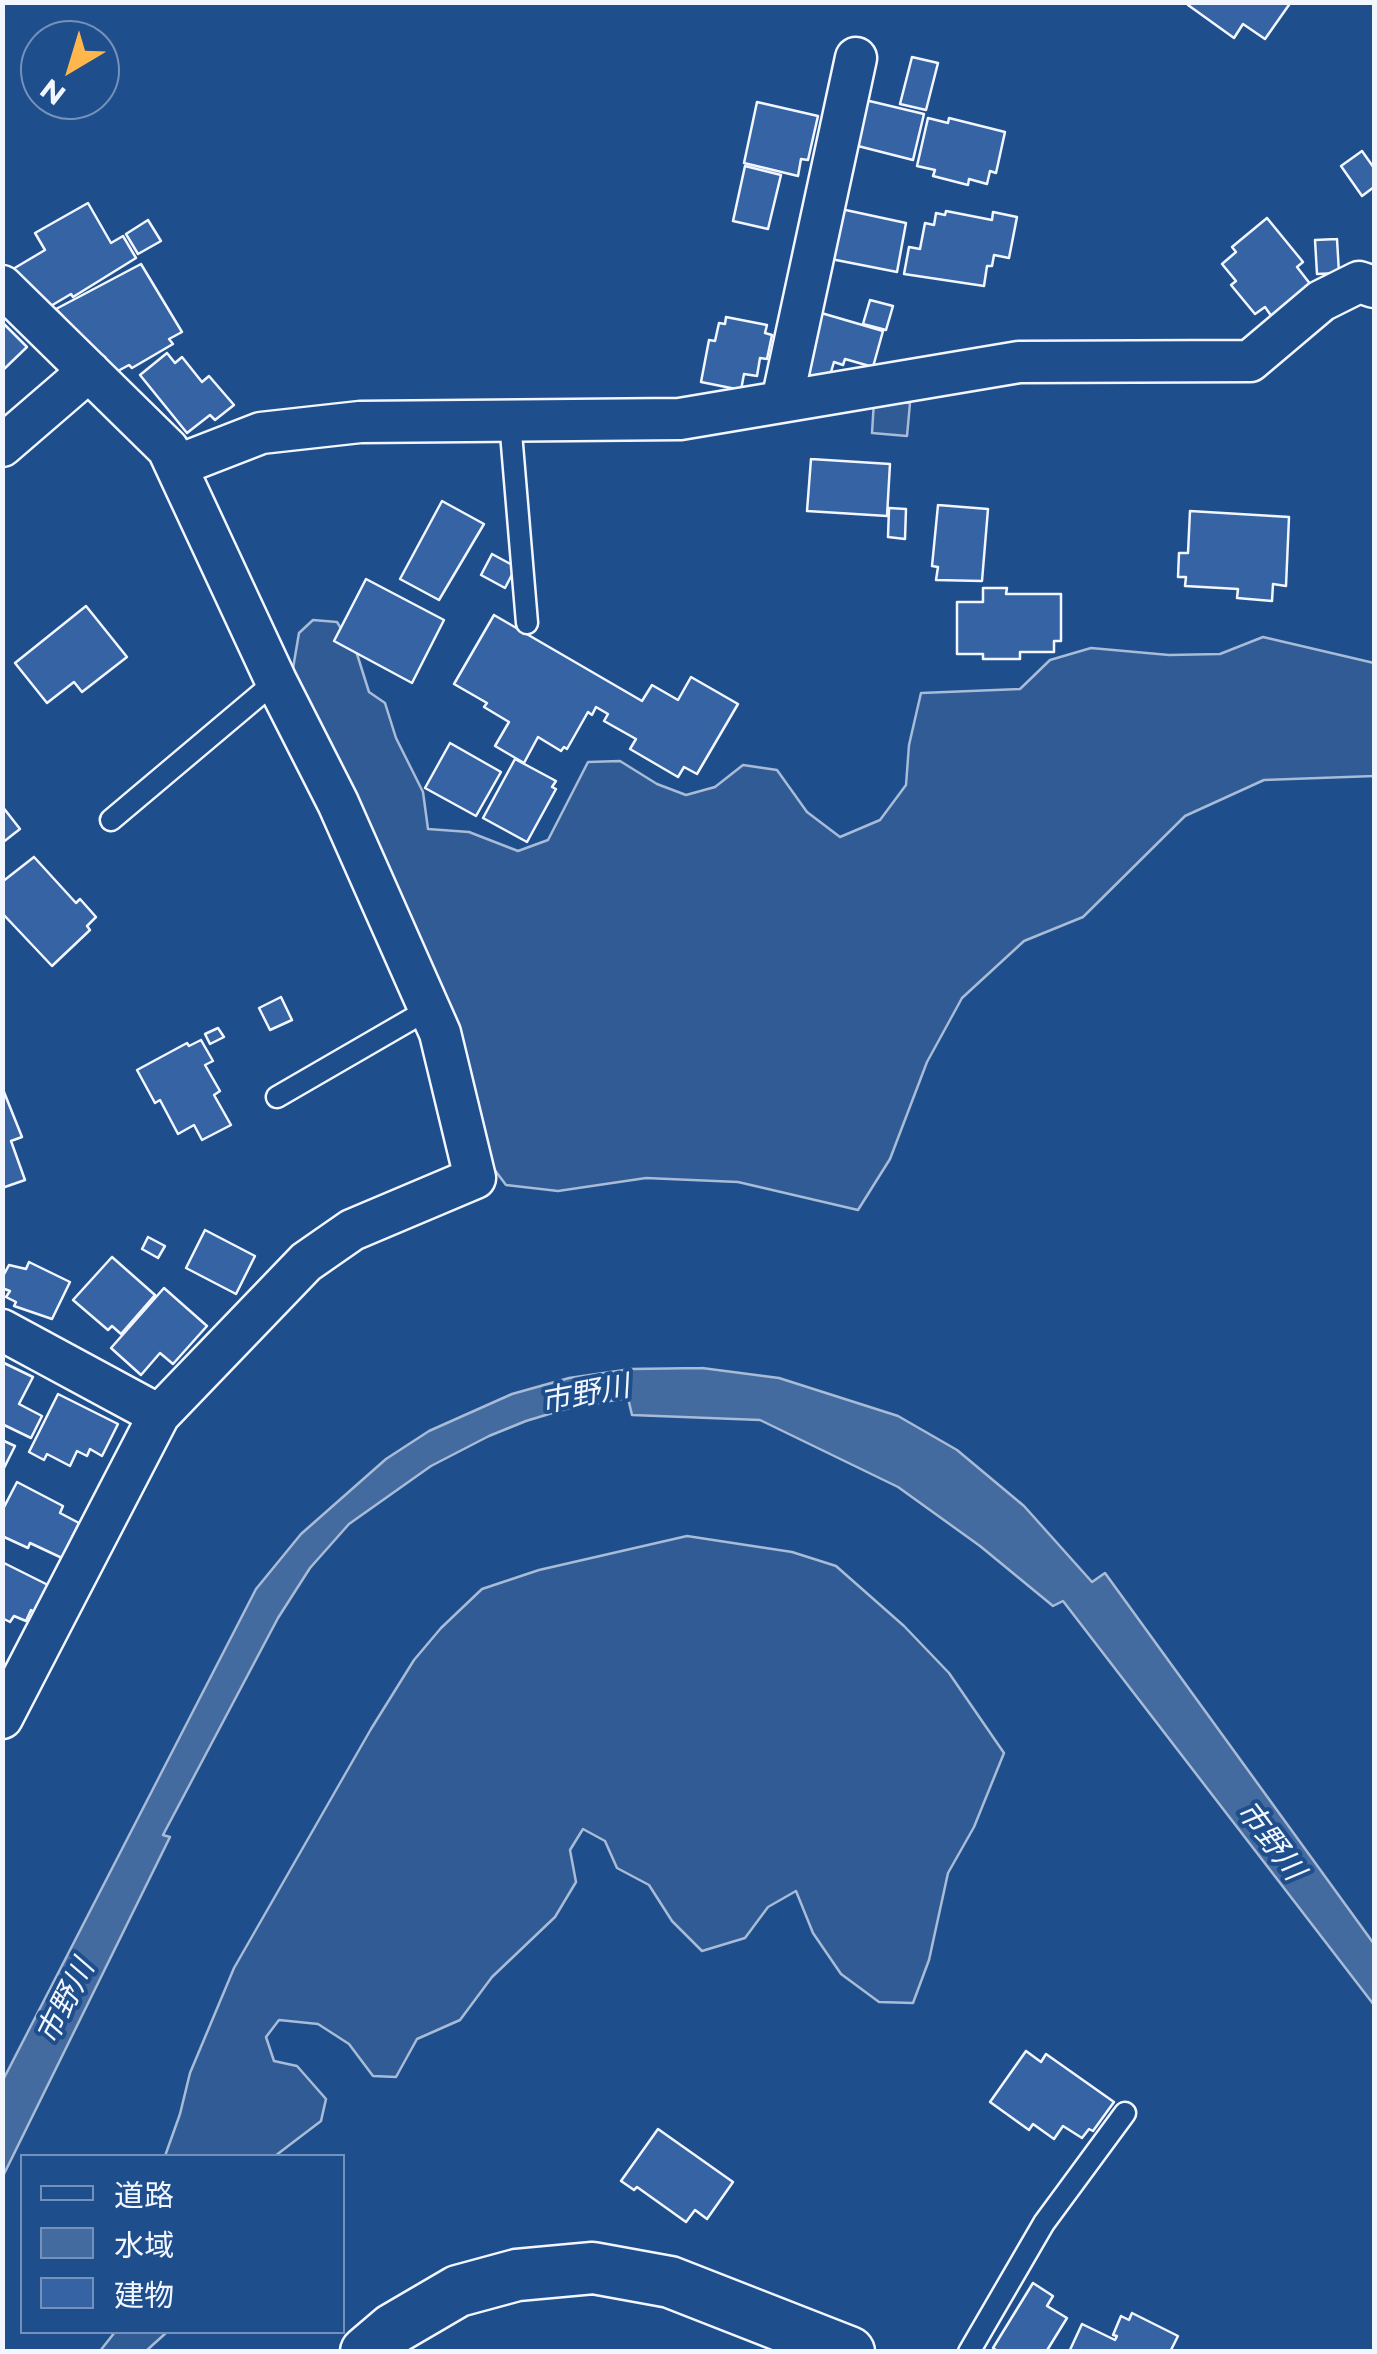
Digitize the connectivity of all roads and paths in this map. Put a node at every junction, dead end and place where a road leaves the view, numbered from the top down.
1 (856, 58) dead end
2 (2, 286) edge
3 (1374, 287) edge
4 (89, 371) junction
5 (782, 400) junction
6 (510, 421) junction
7 (2, 446) edge
8 (176, 466) junction
9 (526, 623) dead end
10 (276, 681) junction
11 (112, 820) dead end
12 (430, 1009) junction
13 (277, 1096) dead end
14 (2, 1330) edge
15 (159, 1415) junction
16 (2, 1718) edge
17 (1125, 2113) dead end
18 (366, 2352) edge
19 (849, 2352) edge
20 (969, 2352) edge

1 - 5 street
2 - 4 street
3 - 5 street
4 - 7 street
4 - 8 street
5 - 6 street
6 - 8 street
6 - 9 lane
8 - 10 street
10 - 11 lane
10 - 12 street
12 - 13 lane
12 - 15 street
14 - 15 street
15 - 16 street
17 - 20 lane
18 - 19 street

